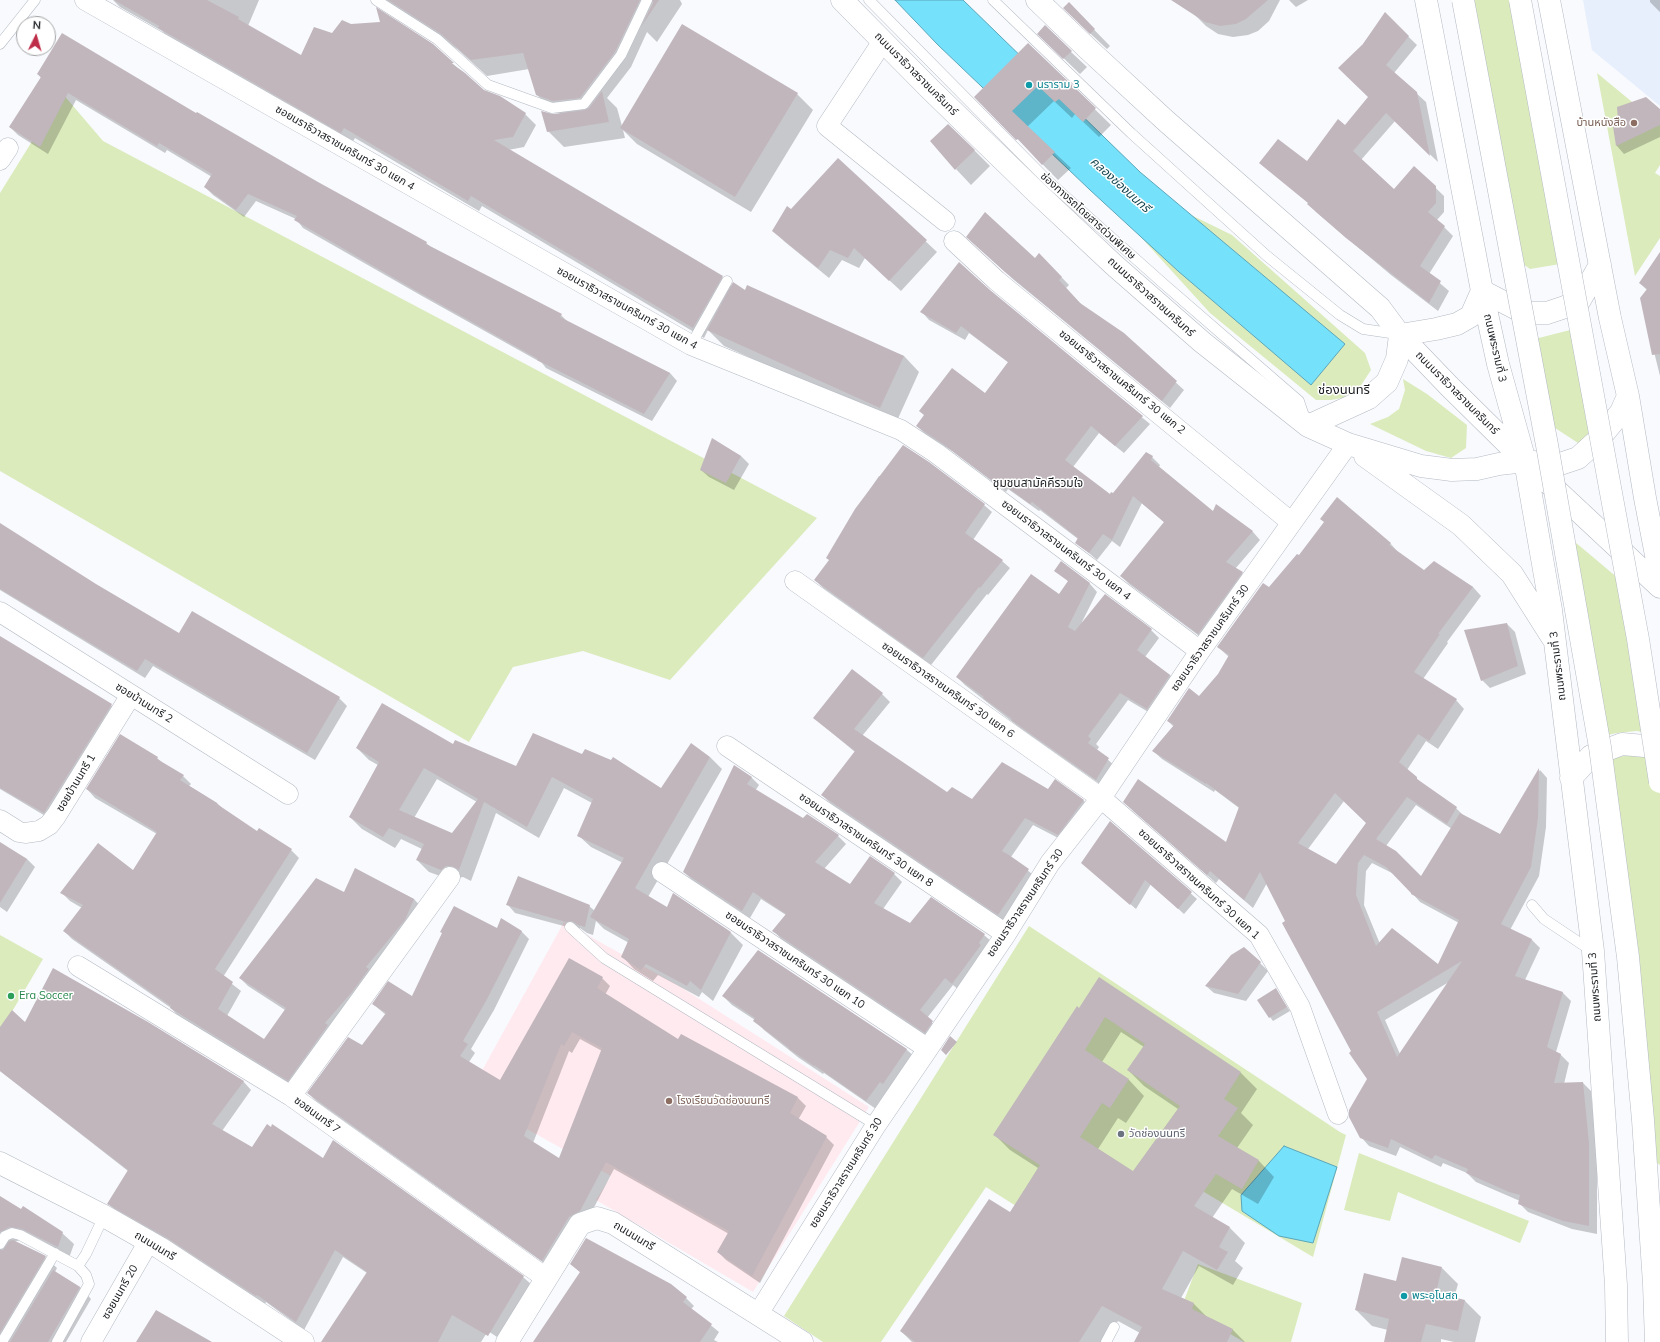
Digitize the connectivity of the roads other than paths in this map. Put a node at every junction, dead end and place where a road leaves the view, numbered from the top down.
1 (35, 0) edge
2 (85, 0) edge
3 (376, 0) edge
4 (647, 0) edge
5 (842, 0) edge
6 (869, 0) edge
7 (993, 0) edge
8 (1037, 0) edge
9 (1426, 0) edge
10 (1463, 0) edge
11 (1520, 0) edge
12 (1549, 0) edge
13 (883, 41) junction
14 (0, 44) edge
15 (945, 221) dead end
16 (954, 241) dead end
17 (1600, 265) junction
18 (727, 281) dead end
19 (1482, 290) junction
20 (1400, 335) junction
21 (691, 345) junction
22 (1628, 396) junction
23 (1308, 426) junction
24 (1348, 444) junction
25 (1526, 461) junction
26 (1291, 522) junction
27 (1660, 576) edge
28 (796, 581) dead end
29 (1660, 587) edge
30 (0, 612) edge
31 (1554, 640) junction
32 (1200, 651) junction
33 (131, 695) junction
34 (726, 746) dead end
35 (1660, 749) edge
36 (1571, 778) junction
37 (1660, 782) edge
38 (288, 794) dead end
39 (1101, 798) junction
40 (0, 820) edge
41 (662, 872) dead end
42 (450, 877) dead end
43 (1532, 905) dead end
44 (570, 927) dead end
45 (1006, 934) junction
46 (1593, 951) junction
47 (78, 966) dead end
48 (928, 1048) junction
49 (291, 1096) junction
50 (1338, 1114) dead end
51 (876, 1125) junction
52 (0, 1163) edge
53 (104, 1216) junction
54 (149, 1241) junction
55 (0, 1244) edge
56 (56, 1253) junction
57 (78, 1266) junction
58 (546, 1278) junction
59 (758, 1314) junction
60 (1114, 1327) dead end
61 (299, 1341) edge
62 (2, 1342) edge
63 (57, 1342) edge
64 (91, 1342) edge
65 (507, 1342) edge
66 (802, 1342) edge
67 (1106, 1342) edge
68 (1616, 1342) edge
69 (1656, 1342) edge

1 - 14 lane
2 - 21 street, ซอยนราธิวาสราชนครินทร์ 30 แยก 4
3 - 4 lane
5 - 13 main road, ถนนนราธิวาสราชนครินทร์
6 - 23 lane, ช่องทางรถโดยสารด่วนพิเศษ
7 - 20 lane
8 - 20 main road, ถนนนราธิวาสราชนครินทร์
9 - 19 main road, ถนนพระรามที่ 3
10 - 69 main road, bridge
11 - 37 main road, bridge
12 - 17 main road
13 - 15 street
13 - 23 main road, ถนนนราธิวาสราชนครินทร์
16 - 26 street, ซอยนราธิวาสราชนครินทร์ 30 แยก 2
17 - 19 main road
17 - 22 main road
18 - 21 lane
19 - 20 main road
19 - 25 main road, ถนนพระรามที่ 3
20 - 23 main road
20 - 25 main road, ถนนนราธิวาสราชนครินทร์
21 - 32 street, ซอยนราธิวาสราชนครินทร์ 30 แยก 4
22 - 25 main road, ถนนนราธิวาสราชนครินทร์
22 - 27 main road
23 - 24 main road, ถนนนราธิวาสราชนครินทร์
24 - 25 main road, ถนนนราธิวาสราชนครินทร์
24 - 26 street, ซอยนราธิวาสราชนครินทร์ 30
24 - 31 main road
25 - 29 main road, ถนนนราธิวาสราชนครินทร์
25 - 31 main road, ถนนพระรามที่ 3
26 - 32 street, ซอยนราธิวาสราชนครินทร์ 30
28 - 39 street, ซอยนราธิวาสราชนครินทร์ 30 แยก 6
30 - 33 street, ซอยบ้านนทรี 2
31 - 36 main road, ถนนพระรามที่ 3
32 - 39 street, ซอยนราธิวาสราชนครินทร์ 30
33 - 38 street, ซอยบ้านนทรี 2
33 - 40 street, ซอยบ้านนทรี 1
34 - 45 street, ซอยนราธิวาสราชนครินทร์ 30 แยก 8
35 - 36 main road
36 - 46 main road, ถนนพระรามที่ 3
39 - 45 street, ซอยนราธิวาสราชนครินทร์ 30
39 - 50 street, ซอยนราธิวาสราชนครินทร์ 30 แยก 1
41 - 48 street, ซอยนราธิวาสราชนครินทร์ 30 แยก 10
42 - 49 street
43 - 46 lane
44 - 51 lane
45 - 48 street, ซอยนราธิวาสราชนครินทร์ 30
46 - 68 main road, ถนนพระรามที่ 3
47 - 49 street, ซอยนนทรี 7
48 - 51 street, ซอยนราธิวาสราชนครินทร์ 30
49 - 58 street, ซอยนนทรี 7
51 - 59 street, ซอยนราธิวาสราชนครินทร์ 30
52 - 53 main road, ถนนนนทรี
53 - 54 main road, ถนนนนทรี
53 - 57 lane
54 - 61 main road, ถนนนนทรี
54 - 64 street, ซอยนนทรี 20
55 - 56 lane
56 - 57 lane
56 - 62 lane
57 - 63 lane
58 - 59 main road, ถนนนนทรี
58 - 65 main road, ถนนนนทรี
59 - 66 main road, ถนนนนทรี
60 - 67 lane

